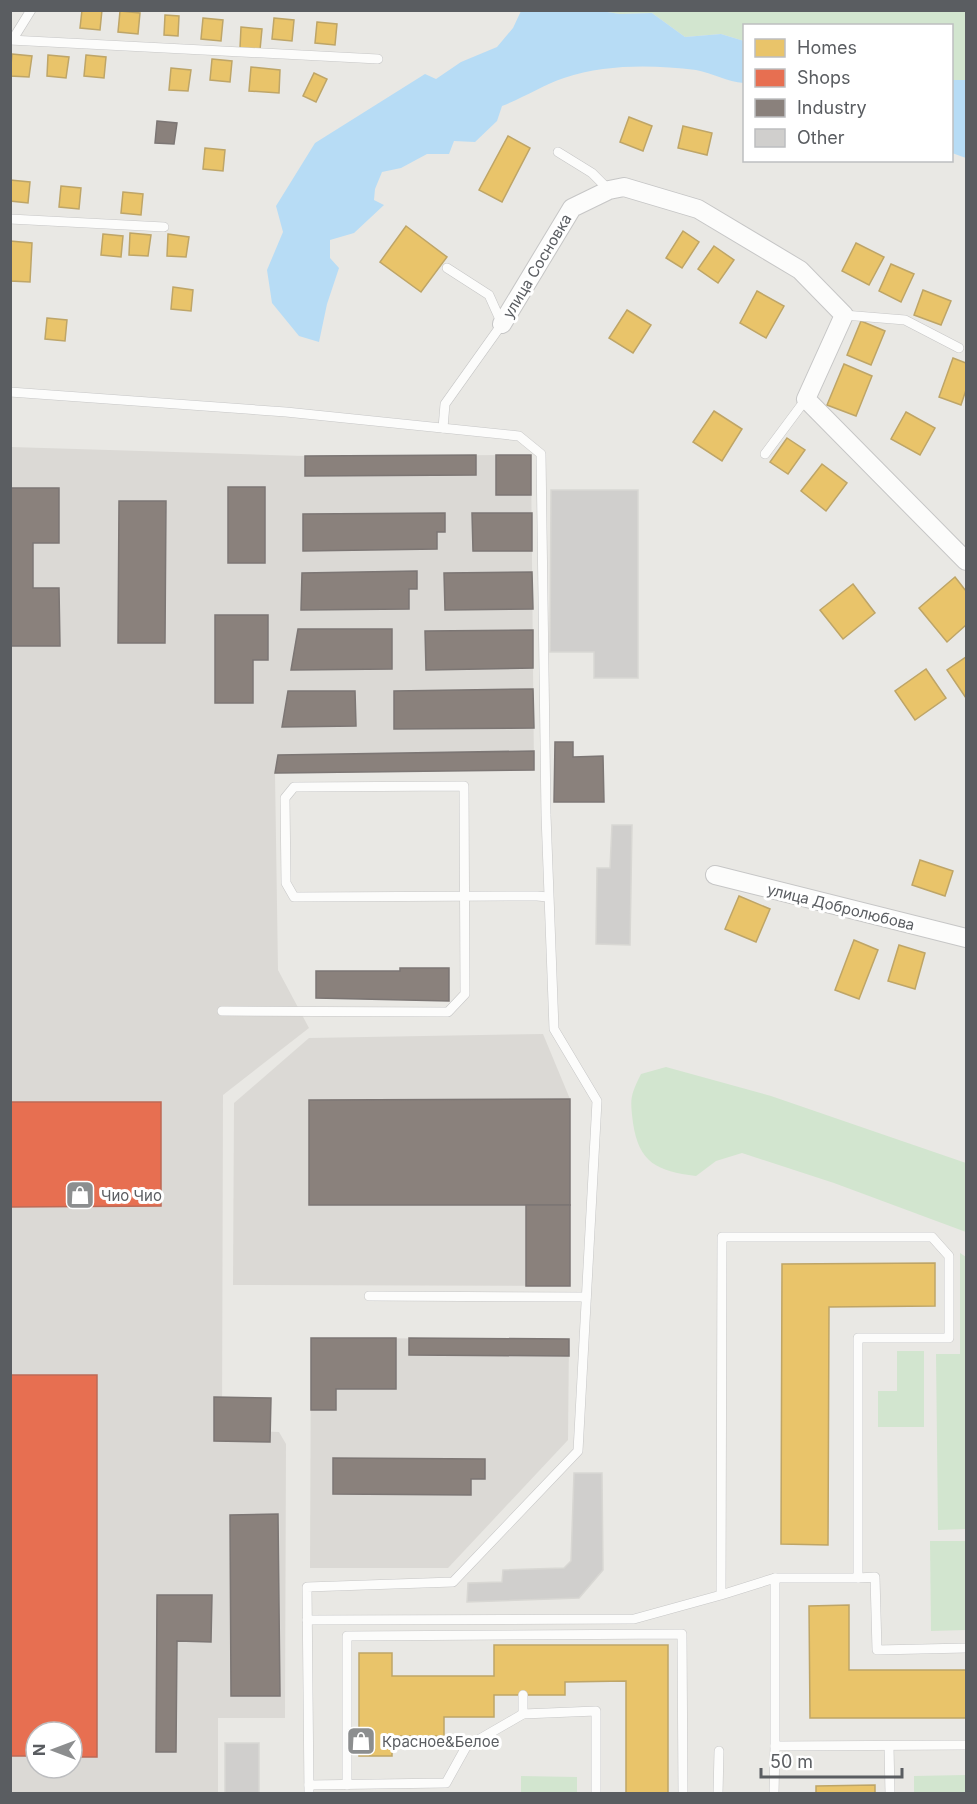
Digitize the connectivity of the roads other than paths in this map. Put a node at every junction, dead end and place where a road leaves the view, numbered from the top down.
1 (31, 10) edge
2 (12, 40) edge
3 (378, 59) dead end
4 (558, 152) dead end
5 (609, 190) junction
6 (10, 219) edge
7 (164, 228) dead end
8 (447, 268) dead end
9 (844, 315) junction
10 (502, 324) junction
11 (959, 348) dead end
12 (10, 392) edge
13 (806, 399) junction
14 (443, 428) junction
15 (765, 454) dead end
16 (966, 561) edge
17 (715, 875) dead end
18 (465, 896) junction
19 (548, 897) junction
20 (966, 938) edge
21 (222, 1011) dead end
22 (369, 1296) dead end
23 (586, 1297) junction
24 (775, 1578) junction
25 (858, 1578) junction
26 (721, 1595) junction
27 (307, 1620) junction
28 (966, 1648) edge
29 (523, 1695) dead end
30 (523, 1714) junction
31 (966, 1745) edge
32 (775, 1746) junction
33 (889, 1746) junction
34 (719, 1750) dead end
35 (347, 1785) junction
36 (309, 1789) edge
37 (424, 1789) edge
38 (596, 1794) edge
39 (682, 1794) edge
40 (718, 1794) edge
41 (774, 1794) edge
42 (890, 1794) edge

1 - 2 lane
2 - 3 lane
4 - 5 lane
5 - 9 street, улица Сосновка
5 - 10 street, улица Сосновка
6 - 7 lane
8 - 10 lane
9 - 11 lane
9 - 13 street
10 - 14 lane
12 - 14 lane
13 - 15 lane
13 - 16 street
14 - 19 lane
17 - 20 street, улица Добролюбова
18 - 18 lane
18 - 19 lane
18 - 21 lane
19 - 23 lane
22 - 23 lane
23 - 27 lane
24 - 25 lane
24 - 26 lane
24 - 32 lane
25 - 26 lane
25 - 28 lane
26 - 27 lane
27 - 36 lane
29 - 30 lane
30 - 37 lane
30 - 38 lane
31 - 33 lane
32 - 33 lane
32 - 41 lane
33 - 42 lane
34 - 40 lane
35 - 36 lane
35 - 37 lane
35 - 39 lane

